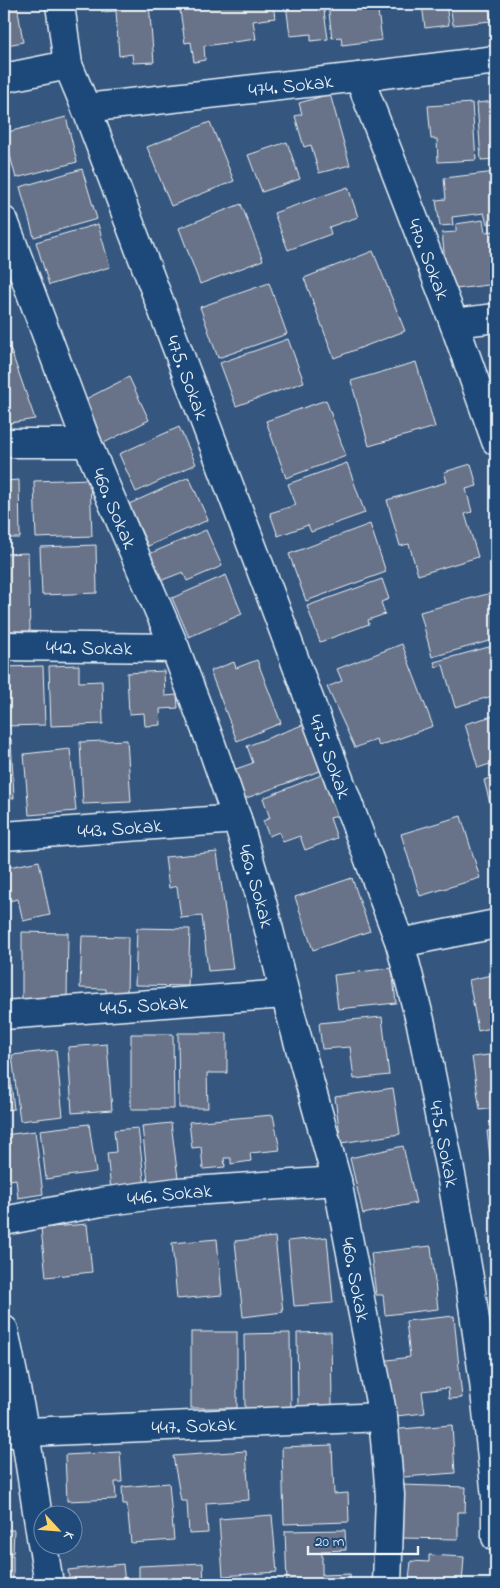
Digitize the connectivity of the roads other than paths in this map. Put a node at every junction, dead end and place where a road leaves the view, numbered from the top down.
1 (60, 4) edge
2 (496, 60) edge
3 (68, 65) junction
4 (359, 77) junction
5 (4, 78) edge
6 (86, 108) junction
7 (4, 222) edge
8 (496, 318) edge
9 (454, 323) junction
10 (496, 441) edge
11 (4, 443) edge
12 (87, 443) junction
13 (4, 646) edge
14 (175, 648) junction
15 (237, 819) junction
16 (4, 836) edge
17 (496, 924) edge
18 (400, 943) junction
19 (285, 994) junction
20 (4, 1015) edge
21 (337, 1181) junction
22 (4, 1221) edge
23 (4, 1330) edge
24 (383, 1417) junction
25 (14, 1433) edge
26 (496, 1498) edge
27 (33, 1506) edge
28 (496, 1537) edge
29 (45, 1556) edge
30 (49, 1584) edge
31 (386, 1584) edge

1 - 3 street, 475. Sokak
2 - 4 street, 474. Sokak
3 - 5 street
3 - 6 street, 475. Sokak
4 - 6 street, 474. Sokak
4 - 9 street, 470. Sokak
6 - 18 street, 475. Sokak
7 - 12 street, 460. Sokak
8 - 9 street
9 - 10 street, 470. Sokak
11 - 12 street
12 - 14 street, 460. Sokak
13 - 14 street, 442. Sokak
14 - 15 street, 460. Sokak
15 - 16 street, 443. Sokak
15 - 19 street, 460. Sokak
17 - 18 street
18 - 26 street, 475. Sokak
19 - 20 street, 445. Sokak
19 - 21 street, 460. Sokak
21 - 22 street, 446. Sokak
21 - 24 street, 460. Sokak
23 - 25 street
24 - 25 street, 447. Sokak
24 - 31 street, 460. Sokak
25 - 27 street
26 - 28 street, 475. Sokak
29 - 30 street

